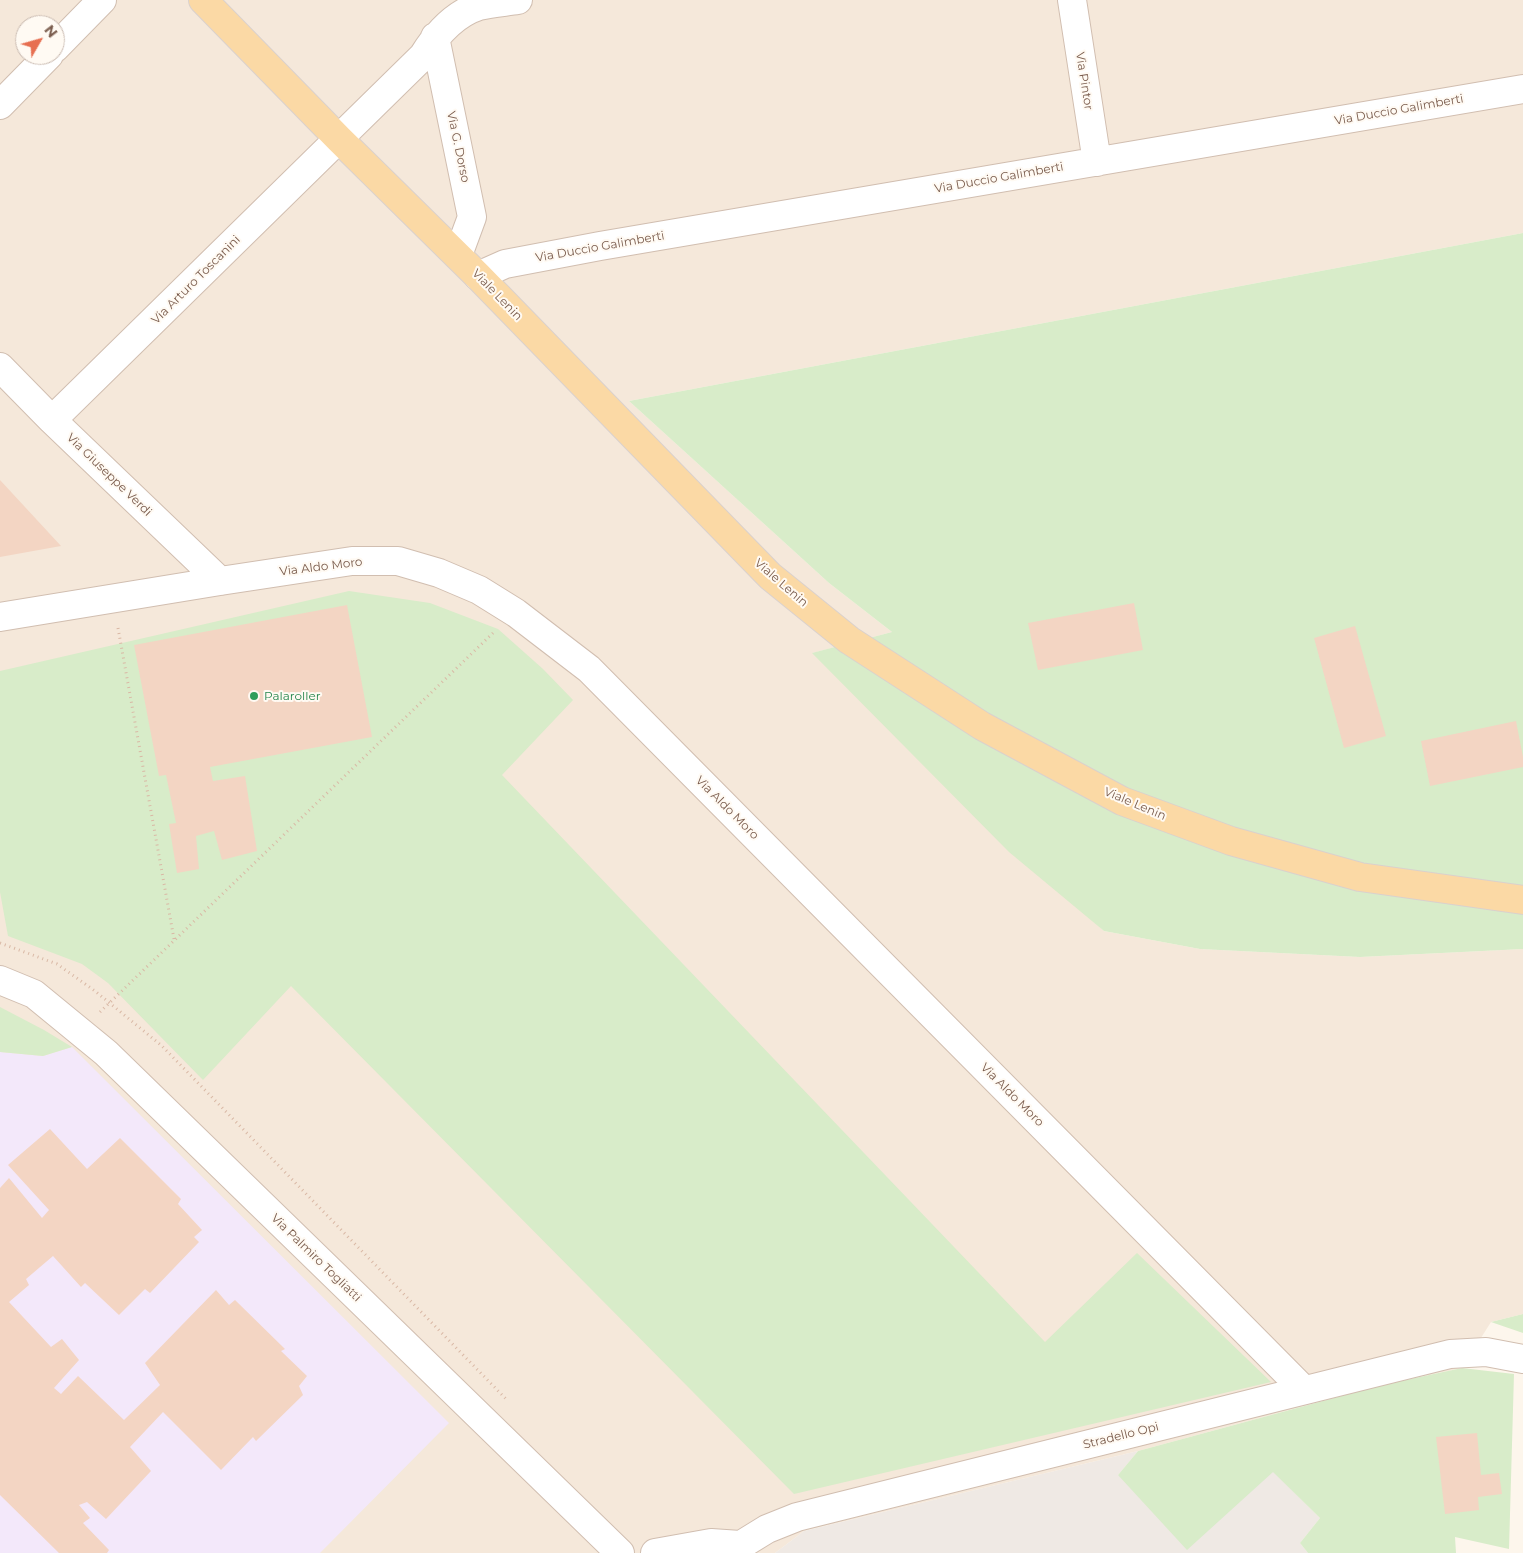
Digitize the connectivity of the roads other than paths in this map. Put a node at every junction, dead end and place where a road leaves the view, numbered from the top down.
1 (102, 0) edge
2 (203, 0) edge
3 (518, 0) edge
4 (1072, 0) edge
5 (435, 37) junction
6 (65, 38) edge
7 (39, 65) edge
8 (1523, 89) edge
9 (0, 105) edge
10 (339, 139) junction
11 (1097, 162) junction
12 (458, 255) junction
13 (478, 276) junction
14 (0, 366) edge
15 (52, 420) junction
16 (220, 581) junction
17 (0, 617) edge
18 (1523, 900) edge
19 (0, 980) edge
20 (1523, 1359) edge
21 (1304, 1390) junction
22 (734, 1549) edge
23 (620, 1553) edge
24 (655, 1553) edge

1 - 6 street
2 - 10 main road, Viale Lenin
3 - 5 street, Via Arturo Toscanini
4 - 11 street, Via Pintor
5 - 10 street, Via Arturo Toscanini
5 - 12 street, Via G. Dorso
7 - 9 street
8 - 11 street, Via Duccio Galimberti
10 - 12 main road, Viale Lenin
10 - 15 street, Via Arturo Toscanini
11 - 13 street, Via Duccio Galimberti
12 - 13 main road, Viale Lenin
13 - 18 main road, Viale Lenin
14 - 15 street, Via Giuseppe Verdi
15 - 16 street, Via Giuseppe Verdi
16 - 17 street, Via Aldo Moro
16 - 21 street, Via Aldo Moro
19 - 23 street, Via Palmiro Togliatti
20 - 21 street, Stradello Opi
21 - 22 street, Stradello Opi
22 - 24 street

